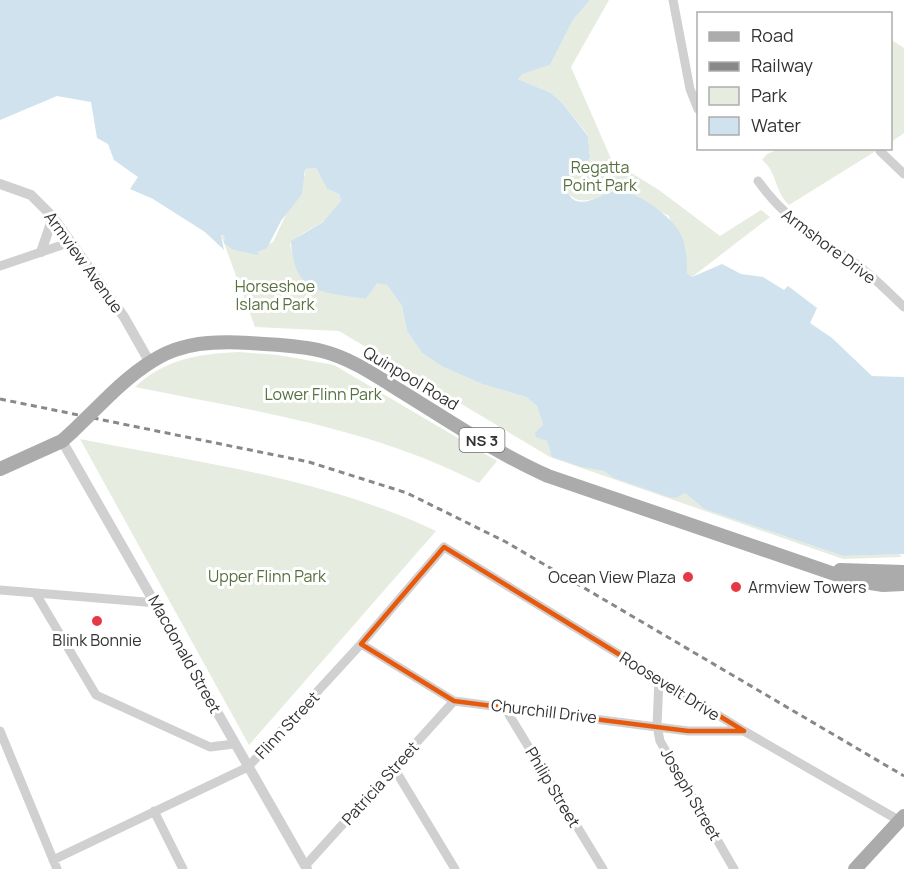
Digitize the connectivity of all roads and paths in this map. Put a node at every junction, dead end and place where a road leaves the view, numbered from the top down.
1 (673, 0) edge
2 (697, 105) edge
3 (880, 151) dead end
4 (904, 174) edge
5 (758, 181) dead end
6 (0, 184) edge
7 (54, 217) junction
8 (71, 242) junction
9 (41, 252) junction
10 (0, 266) edge
11 (904, 307) edge
12 (148, 361) junction
13 (67, 436) junction
14 (0, 469) edge
15 (444, 547) joint
16 (904, 567) edge
17 (819, 568) junction
18 (886, 572) junction
19 (904, 572) edge
20 (904, 584) edge
21 (0, 590) edge
22 (36, 594) junction
23 (157, 603) junction
24 (361, 644) junction
25 (659, 679) junction
26 (454, 701) junction
27 (503, 705) junction
28 (657, 726) junction
29 (0, 731) edge
30 (744, 731) junction
31 (234, 744) junction
32 (248, 767) junction
33 (394, 768) junction
34 (154, 811) junction
35 (902, 818) edge
36 (55, 865) edge
37 (306, 867) edge
38 (183, 869) edge
39 (455, 869) edge
40 (603, 869) edge
41 (734, 869) edge
42 (855, 869) edge

1 - 2 street
3 - 4 street
5 - 11 street, Armshore Drive
6 - 7 street, Armview Avenue
7 - 8 street, Armview Avenue
7 - 9 street
8 - 9 street
8 - 12 street, Armview Avenue
9 - 10 street
12 - 13 main road, Quinpool Road / NS 3, bridge
12 - 17 main road, Quinpool Road / NS 3
13 - 14 main road, Quinpool Road / NS 3
13 - 23 street, Macdonald Street
15 - 24 street, Flinn Street
15 - 25 street, Roosevelt Drive
16 - 18 main road
17 - 18 main road, Quinpool Road / NS 3
17 - 20 main road, Quinpool Road / NS 3
18 - 19 main road, Quinpool Road / NS 3
21 - 22 street
22 - 23 street
22 - 31 street
23 - 31 street, Macdonald Street
24 - 26 street, Churchill Drive
24 - 32 street, Flinn Street
25 - 28 street, Joseph Street
25 - 30 street, Roosevelt Drive
26 - 27 street, Churchill Drive
26 - 33 street, Patricia Street
27 - 28 street, Churchill Drive
27 - 40 street, Philip Street
28 - 30 street, Churchill Drive
28 - 41 street, Joseph Street
29 - 36 street
30 - 35 street, Roosevelt Drive
31 - 32 street, Macdonald Street
32 - 34 street, Flinn Street
32 - 37 street, Macdonald Street
33 - 37 street, Patricia Street
33 - 39 street
34 - 36 street, Flinn Street
34 - 38 street
35 - 42 main road

